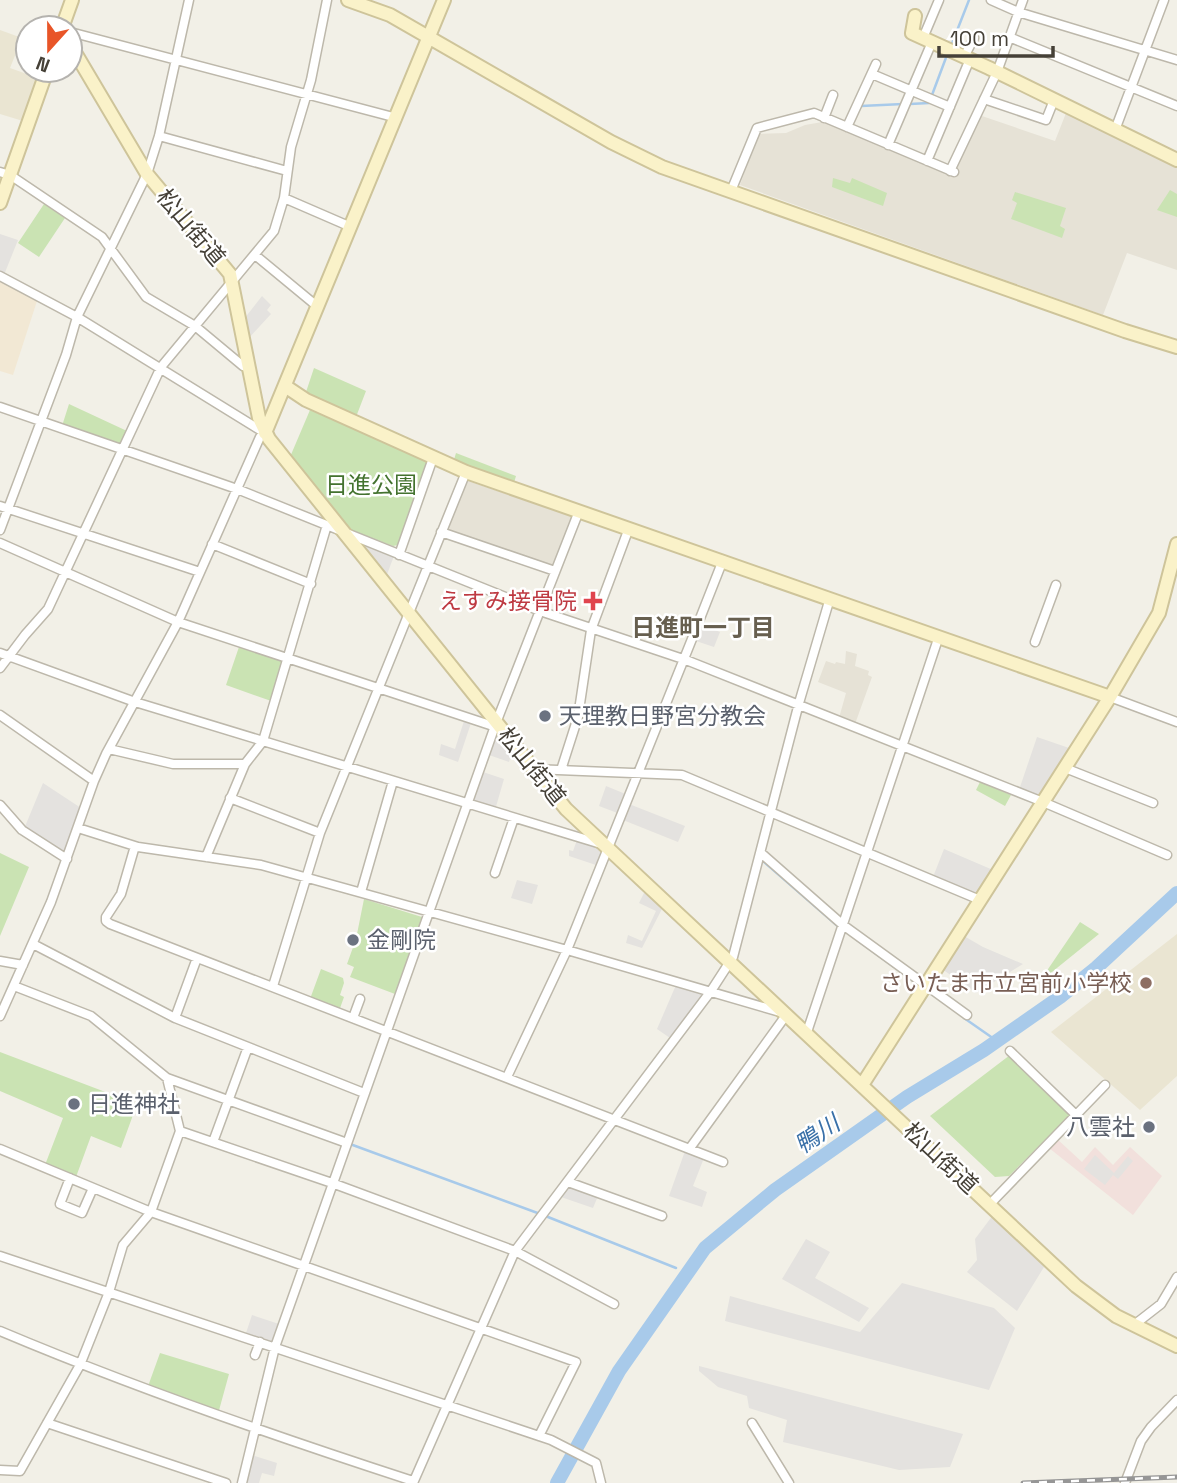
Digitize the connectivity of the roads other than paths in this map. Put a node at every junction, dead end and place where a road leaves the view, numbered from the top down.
1 (190, 0) edge
2 (327, 0) edge
3 (348, 0) edge
4 (444, 0) edge
5 (939, 0) edge
6 (991, 0) edge
7 (1023, 0) edge
8 (1164, 0) edge
9 (1018, 12) junction
10 (915, 16) dead end
11 (84, 35) edge
12 (1009, 37) junction
13 (974, 38) dead end
14 (429, 39) junction
15 (928, 40) junction
16 (1145, 51) junction
17 (176, 58) junction
18 (967, 58) junction
19 (1177, 60) edge
20 (876, 64) dead end
21 (84, 68) edge
22 (997, 72) junction
23 (872, 74) junction
24 (41, 84) edge
25 (1131, 87) junction
26 (911, 91) junction
27 (307, 94) junction
28 (834, 95) dead end
29 (984, 99) junction
30 (1054, 100) junction
31 (1177, 106) edge
32 (950, 107) junction
33 (397, 118) junction
34 (824, 118) junction
35 (847, 127) junction
36 (1115, 130) junction
37 (159, 136) junction
38 (888, 145) junction
39 (1177, 160) edge
40 (927, 161) junction
41 (287, 171) junction
42 (5, 174) edge
43 (147, 174) junction
44 (732, 191) junction
45 (284, 198) junction
46 (0, 203) edge
47 (351, 228) junction
48 (111, 247) junction
49 (255, 255) junction
50 (0, 276) edge
51 (232, 281) junction
52 (318, 307) junction
53 (77, 317) junction
54 (195, 326) junction
55 (1177, 347) edge
56 (161, 368) junction
57 (249, 368) junction
58 (285, 386) junction
59 (0, 407) edge
60 (41, 421) junction
61 (265, 433) junction
62 (121, 449) junction
63 (433, 458) junction
64 (466, 472) junction
65 (237, 488) junction
66 (4, 507) edge
67 (579, 511) junction
68 (327, 525) junction
69 (629, 528) junction
70 (0, 530) edge
71 (342, 531) junction
72 (441, 532) junction
73 (84, 533) junction
74 (0, 543) edge
75 (212, 544) junction
76 (1177, 544) edge
77 (399, 555) junction
78 (723, 560) junction
79 (428, 566) junction
80 (555, 571) junction
81 (66, 572) junction
82 (200, 572) junction
83 (311, 584) junction
84 (1056, 585) dead end
85 (830, 598) junction
86 (540, 611) junction
87 (408, 615) junction
88 (178, 622) junction
89 (591, 630) junction
90 (939, 636) junction
91 (1035, 642) dead end
92 (4, 655) edge
93 (288, 659) junction
94 (686, 660) junction
95 (0, 668) edge
96 (378, 689) junction
97 (1110, 696) junction
98 (135, 702) junction
99 (799, 704) junction
100 (0, 715) edge
101 (1177, 722) edge
102 (496, 723) junction
103 (263, 741) junction
104 (902, 746) junction
105 (109, 749) junction
106 (245, 764) junction
107 (348, 767) junction
108 (1065, 768) junction
109 (533, 769) junction
110 (561, 770) junction
111 (640, 773) junction
112 (94, 781) junction
113 (393, 781) junction
114 (230, 798) junction
115 (1043, 802) junction
116 (1153, 803) dead end
117 (468, 804) junction
118 (0, 805) edge
119 (771, 813) junction
120 (514, 818) junction
121 (78, 828) junction
122 (320, 833) junction
123 (135, 846) junction
124 (605, 847) junction
125 (761, 853) junction
126 (867, 853) junction
127 (1167, 855) dead end
128 (206, 857) junction
129 (67, 859) junction
130 (495, 873) dead end
131 (305, 878) junction
132 (361, 892) junction
133 (980, 900) junction
134 (429, 912) junction
135 (842, 925) junction
136 (33, 944) junction
137 (567, 950) junction
138 (197, 958) junction
139 (0, 961) edge
140 (730, 961) junction
141 (23, 965) junction
142 (13, 986) junction
143 (273, 986) junction
144 (925, 986) junction
145 (711, 991) junction
146 (360, 999) dead end
147 (787, 1014) junction
148 (967, 1015) dead end
149 (0, 1016) edge
150 (175, 1018) junction
151 (354, 1018) junction
152 (387, 1030) junction
153 (807, 1032) junction
154 (248, 1047) junction
155 (1010, 1051) dead end
156 (167, 1077) junction
157 (507, 1077) junction
158 (862, 1085) junction
159 (1105, 1085) dead end
160 (364, 1093) junction
161 (229, 1100) junction
162 (1076, 1115) junction
163 (615, 1120) junction
164 (180, 1131) junction
165 (213, 1142) junction
166 (347, 1143) junction
167 (690, 1148) junction
168 (0, 1149) edge
169 (723, 1162) dead end
170 (70, 1178) junction
171 (568, 1182) junction
172 (332, 1183) junction
173 (93, 1188) junction
174 (990, 1204) junction
175 (151, 1212) junction
176 (662, 1216) dead end
177 (515, 1251) junction
178 (0, 1255) edge
179 (304, 1266) junction
180 (1177, 1277) edge
181 (109, 1292) junction
182 (614, 1304) dead end
183 (1134, 1325) junction
184 (481, 1328) junction
185 (0, 1331) edge
186 (260, 1342) junction
187 (1177, 1346) edge
188 (275, 1347) junction
189 (255, 1355) dead end
190 (80, 1365) junction
191 (1177, 1400) edge
192 (447, 1405) junction
193 (47, 1423) junction
194 (752, 1423) dead end
195 (255, 1429) junction
196 (539, 1436) junction
197 (0, 1470) edge
198 (413, 1482) edge
199 (226, 1483) edge
200 (242, 1483) edge
201 (601, 1483) edge
202 (789, 1483) edge
203 (1125, 1483) edge

1 - 17 street
2 - 27 street
3 - 14 street
4 - 14 street
5 - 15 street
6 - 9 street
7 - 9 street
8 - 16 street
9 - 12 street
9 - 16 street
10 - 15 street
11 - 17 street
12 - 22 street
12 - 25 street
13 - 18 street
14 - 33 street
14 - 44 street
15 - 18 street
15 - 26 street
16 - 19 street
16 - 25 street
17 - 27 street
17 - 37 street
18 - 22 street
18 - 32 street
20 - 23 street
21 - 43 street, 松山街道
22 - 29 street
22 - 30 street
23 - 26 street
23 - 35 street
24 - 42 street
25 - 31 street
25 - 36 street
26 - 32 street
26 - 38 street
27 - 33 street
27 - 41 street
28 - 34 street
29 - 30 street
29 - 40 street
30 - 36 street
32 - 40 street
33 - 47 street
34 - 35 street
34 - 44 street
35 - 38 street
36 - 39 street
37 - 41 street
37 - 43 street
38 - 40 street
41 - 45 street
42 - 46 street
42 - 48 street
43 - 48 street
43 - 51 street, 松山街道
44 - 55 street
45 - 47 street
45 - 49 street
47 - 52 street
48 - 53 street
48 - 54 street
49 - 51 street
49 - 52 street
50 - 53 street
51 - 54 street
51 - 57 street, 松山街道
52 - 58 street
53 - 56 street
53 - 60 street
54 - 56 street
54 - 57 street
56 - 61 street
56 - 62 street
57 - 61 street, 松山街道
58 - 61 street
58 - 63 street
59 - 60 street
60 - 62 street
60 - 66 street
61 - 65 street
61 - 71 street, 松山街道
62 - 65 street
62 - 73 street
63 - 64 street
63 - 77 street
64 - 67 street
64 - 72 street
65 - 68 street
65 - 75 street
66 - 70 street
66 - 73 street
67 - 69 street
67 - 80 street
68 - 71 street
68 - 83 street
69 - 78 street
69 - 89 street
71 - 77 street
71 - 87 street, 松山街道
72 - 79 street
72 - 80 street
73 - 81 street
73 - 82 street
74 - 81 street
75 - 82 street
75 - 83 street
76 - 97 street
77 - 79 street
78 - 85 street
78 - 94 street
79 - 86 street
79 - 87 street
80 - 86 street
81 - 88 street
81 - 92 street
82 - 88 street
83 - 93 street
84 - 91 street
85 - 90 street
85 - 99 street
86 - 89 street
86 - 102 street
87 - 96 street
87 - 102 street, 松山街道
88 - 93 street
88 - 98 street
89 - 94 street
89 - 110 street
90 - 97 street
90 - 104 street
92 - 95 street
92 - 98 street
93 - 96 street
93 - 103 street
94 - 99 street
94 - 111 street
96 - 102 street
96 - 107 street
97 - 101 street
97 - 108 street
98 - 103 street
98 - 105 street
99 - 104 street
99 - 119 street
100 - 112 street
102 - 109 street, 松山街道
102 - 117 street
103 - 106 street
103 - 107 street
104 - 115 street
104 - 126 street
105 - 106 street
105 - 112 street
106 - 114 street
107 - 113 street
107 - 122 street
108 - 115 street
108 - 116 street
109 - 110 street
109 - 124 street, 松山街道
110 - 111 street
111 - 119 street
111 - 124 street
112 - 121 street
113 - 117 street
113 - 132 street
114 - 122 street
114 - 128 street
115 - 127 street
115 - 133 street
117 - 120 street
117 - 134 street
118 - 129 street
119 - 125 street
119 - 126 street
120 - 124 street
120 - 130 street
121 - 123 street
121 - 129 street
122 - 131 street
123 - 128 street
123 - 138 street
124 - 137 street
124 - 140 street, 松山街道
125 - 135 street
125 - 140 street
126 - 133 street
126 - 135 street
128 - 131 street
129 - 136 street
131 - 132 street
131 - 143 street
132 - 134 street
133 - 144 street
134 - 137 street
134 - 152 street
135 - 144 street
135 - 153 street
136 - 141 street
136 - 150 street
137 - 145 street
137 - 157 street
138 - 143 street
138 - 150 street
139 - 141 street
140 - 145 street
140 - 147 street, 松山街道
141 - 142 street
142 - 149 street
142 - 156 street
143 - 151 street
144 - 148 street
144 - 158 street
145 - 147 street
145 - 163 street
146 - 151 street
147 - 153 street, 松山街道
147 - 167 street
150 - 154 street
151 - 152 street
152 - 157 street
152 - 160 street
153 - 158 street, 松山街道
154 - 160 street
154 - 161 street
155 - 162 street
156 - 161 street
156 - 164 street
157 - 163 street
158 - 174 street, 松山街道
159 - 162 street
160 - 166 street
161 - 165 street
161 - 166 street
162 - 174 street
163 - 167 street
163 - 171 street
164 - 165 street
164 - 175 street
165 - 172 street
166 - 172 street
167 - 169 street
168 - 170 street
170 - 173 street
170 - 173 street
171 - 176 street
171 - 177 street
172 - 177 street
172 - 179 street
173 - 175 street
174 - 183 street, 松山街道
175 - 179 street
175 - 181 street
177 - 182 street
177 - 184 street
178 - 181 street
179 - 184 street
179 - 188 street
180 - 183 street
181 - 186 street
181 - 190 street
183 - 187 street, 松山街道
184 - 192 street
184 - 196 street
185 - 190 street
186 - 188 street
186 - 189 street
188 - 192 street
188 - 195 street
190 - 193 street
190 - 195 street
191 - 203 street
192 - 196 street
192 - 198 street
193 - 197 street
193 - 199 street
194 - 202 street
195 - 198 street
195 - 200 street
196 - 201 street

